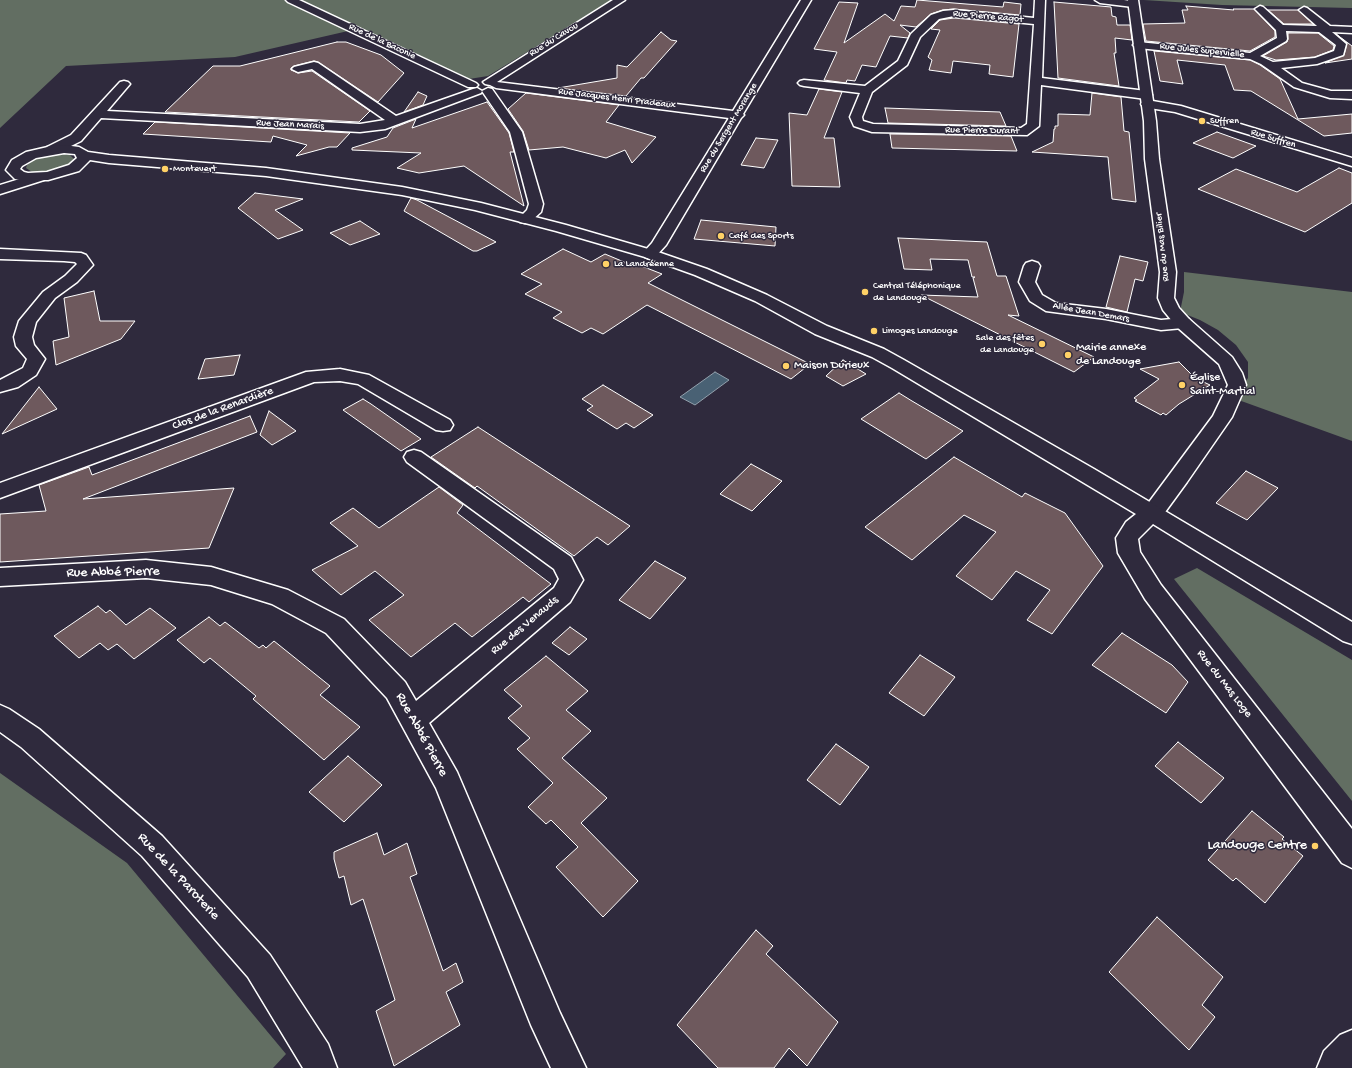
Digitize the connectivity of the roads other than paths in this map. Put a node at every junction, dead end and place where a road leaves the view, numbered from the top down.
1 (291, 0) edge
2 (620, 0) edge
3 (806, 0) edge
4 (1040, 0) edge
5 (1100, 0) edge
6 (1133, 2) edge
7 (1260, 9) dead end
8 (1304, 10) dead end
9 (1039, 21) junction
10 (1281, 29) junction
11 (1324, 29) junction
12 (1352, 30) edge
13 (1138, 45) junction
14 (1252, 56) junction
15 (1271, 66) junction
16 (298, 69) dead end
17 (1036, 82) junction
18 (804, 83) dead end
19 (124, 84) dead end
20 (484, 87) junction
21 (867, 90) junction
22 (1352, 95) edge
23 (1146, 100) junction
24 (98, 114) junction
25 (738, 114) junction
26 (394, 120) junction
27 (78, 148) junction
28 (1352, 162) edge
29 (147, 163) junction
30 (9, 165) junction
31 (74, 168) junction
32 (38, 177) junction
33 (0, 182) edge
34 (0, 190) edge
35 (525, 219) junction
36 (0, 254) edge
37 (650, 254) junction
38 (1032, 266) dead end
39 (1183, 323) junction
40 (0, 386) edge
41 (443, 424) dead end
42 (414, 457) dead end
43 (0, 491) edge
44 (1152, 513) junction
45 (0, 577) edge
46 (1352, 634) edge
47 (0, 717) edge
48 (413, 720) junction
49 (1352, 853) edge
50 (1352, 1047) edge
51 (567, 1067) edge
52 (320, 1068) edge
53 (1334, 1068) edge

1 - 20 street, Rue de la Baconie
2 - 20 street, Rue du Cavou
3 - 25 street, Rue du Sergent Morange
4 - 9 street
5 - 6 street
6 - 13 street, Rue du Mas Bilier
7 - 10 street
8 - 11 street
9 - 17 street
9 - 21 street, Rue Pierre Ragot
10 - 11 street
10 - 14 street
11 - 12 street
11 - 15 street
13 - 14 street, Rue Jules Supervielle
13 - 23 street, Rue du Mas Bilier
14 - 15 street, Rue Jules Supervielle
15 - 22 street, Rue Jules Supervielle
16 - 26 street
17 - 21 street, Rue Pierre Durant
17 - 23 street
18 - 21 street
19 - 24 street
20 - 25 street, Rue Jacques Henri Pradeaux
20 - 26 street, Rue Jean Marais
20 - 35 street
23 - 28 street, Rue Suffren
23 - 39 street, Rue du Mas Bilier
24 - 26 street, Rue Jean Marais
24 - 27 street
25 - 37 street, Rue du Sergent Morange
27 - 29 street
27 - 30 street
27 - 31 street
29 - 31 street
29 - 35 street
30 - 32 street
30 - 33 street
31 - 32 street
32 - 34 street
35 - 37 street
36 - 40 street
37 - 44 street
38 - 39 street, Allée Jean Demars
39 - 44 street, Rue du Mas Bilier
41 - 43 street, Clos de la Renardière
42 - 48 street, Rue des Venauds
44 - 46 street
44 - 49 street, Rue du Mas Loge
45 - 48 street, Rue Abbé Pierre
47 - 52 street, Rue de la Paroterie
48 - 51 street, Rue Abbé Pierre
50 - 53 street

